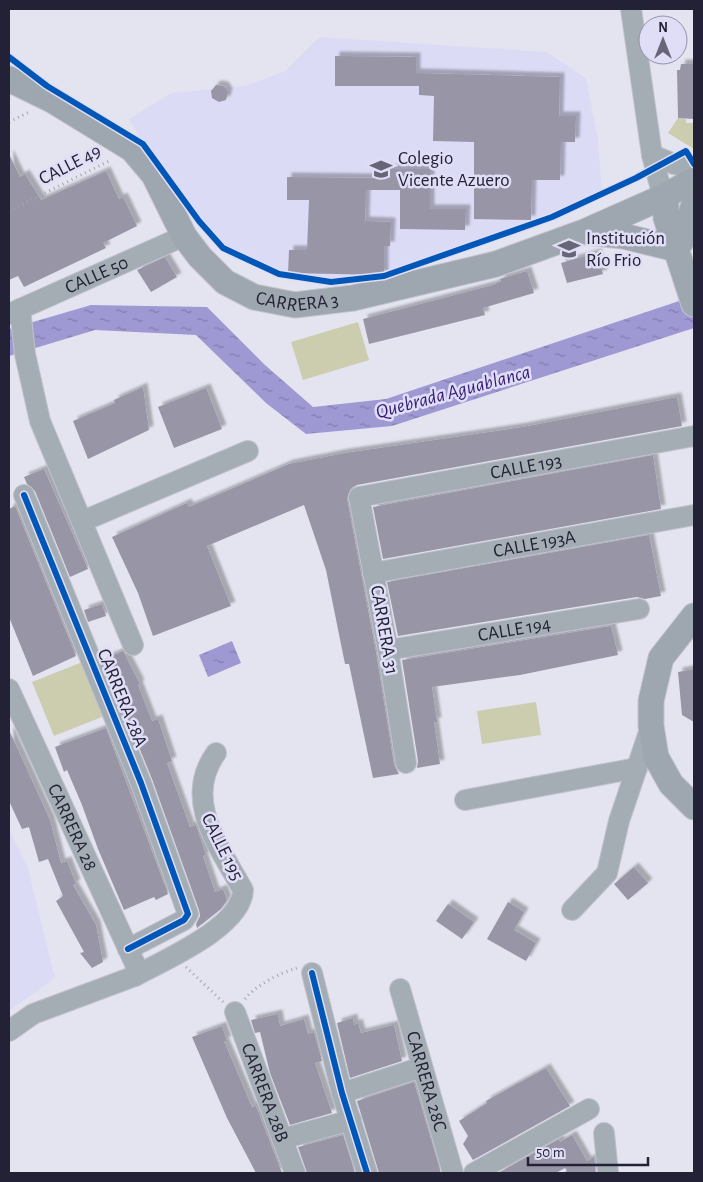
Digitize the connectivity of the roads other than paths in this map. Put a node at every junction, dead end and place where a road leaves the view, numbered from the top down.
1 (631, 9) edge
2 (9, 79) edge
3 (652, 155) junction
4 (694, 167) edge
5 (694, 180) edge
6 (664, 202) junction
7 (694, 204) edge
8 (584, 232) junction
9 (184, 236) junction
10 (679, 246) junction
11 (693, 284) edge
12 (17, 315) edge
13 (694, 436) edge
14 (248, 451) dead end
15 (24, 495) dead end
16 (359, 497) joint
17 (694, 515) edge
18 (83, 521) junction
19 (373, 573) junction
20 (639, 610) dead end
21 (694, 616) edge
22 (133, 645) dead end
23 (388, 650) junction
24 (9, 689) edge
25 (651, 726) junction
26 (216, 753) dead end
27 (406, 762) dead end
28 (637, 768) junction
29 (465, 800) dead end
30 (694, 807) edge
31 (572, 910) dead end
32 (188, 914) joint
33 (133, 964) junction
34 (312, 973) road end
35 (400, 989) dead end
36 (235, 1012) road end
37 (9, 1031) edge
38 (422, 1067) junction
39 (342, 1093) junction
40 (589, 1109) dead end
41 (351, 1120) junction
42 (604, 1133) dead end
43 (282, 1139) junction
44 (295, 1173) edge
45 (367, 1173) edge
46 (453, 1173) edge
47 (474, 1173) edge
48 (608, 1173) edge

1 - 3 street
2 - 9 main road, CARRERA 3
3 - 4 street
3 - 6 street
5 - 6 main road, CARRERA 3
6 - 8 main road, CARRERA 3
6 - 10 main road
7 - 10 main road
8 - 9 main road, CARRERA 3
8 - 10 main road
9 - 12 street, CALLE 50
10 - 11 main road
12 - 18 street
13 - 16 street, CALLE 193
14 - 18 street
15 - 32 street, CARRERA 28A
16 - 19 street, CARRERA 31
17 - 19 street, CALLE 193A
18 - 22 street
19 - 23 street, CARRERA 31
20 - 23 street, CALLE 194
21 - 25 main road
23 - 27 street, CARRERA 31
24 - 33 street, CARRERA 28
25 - 28 street
25 - 30 main road
26 - 33 street, CALLE 195
28 - 29 street
28 - 31 street
32 - 33 street, CALLE 195
33 - 37 street, CALLE 195
34 - 39 street
35 - 38 street, CARRERA 28C
36 - 43 street, CARRERA 28B
38 - 39 street
38 - 46 street, CARRERA 28C
39 - 41 street
40 - 47 street
41 - 43 street
41 - 45 street
42 - 48 street
43 - 44 street, CARRERA 28B

